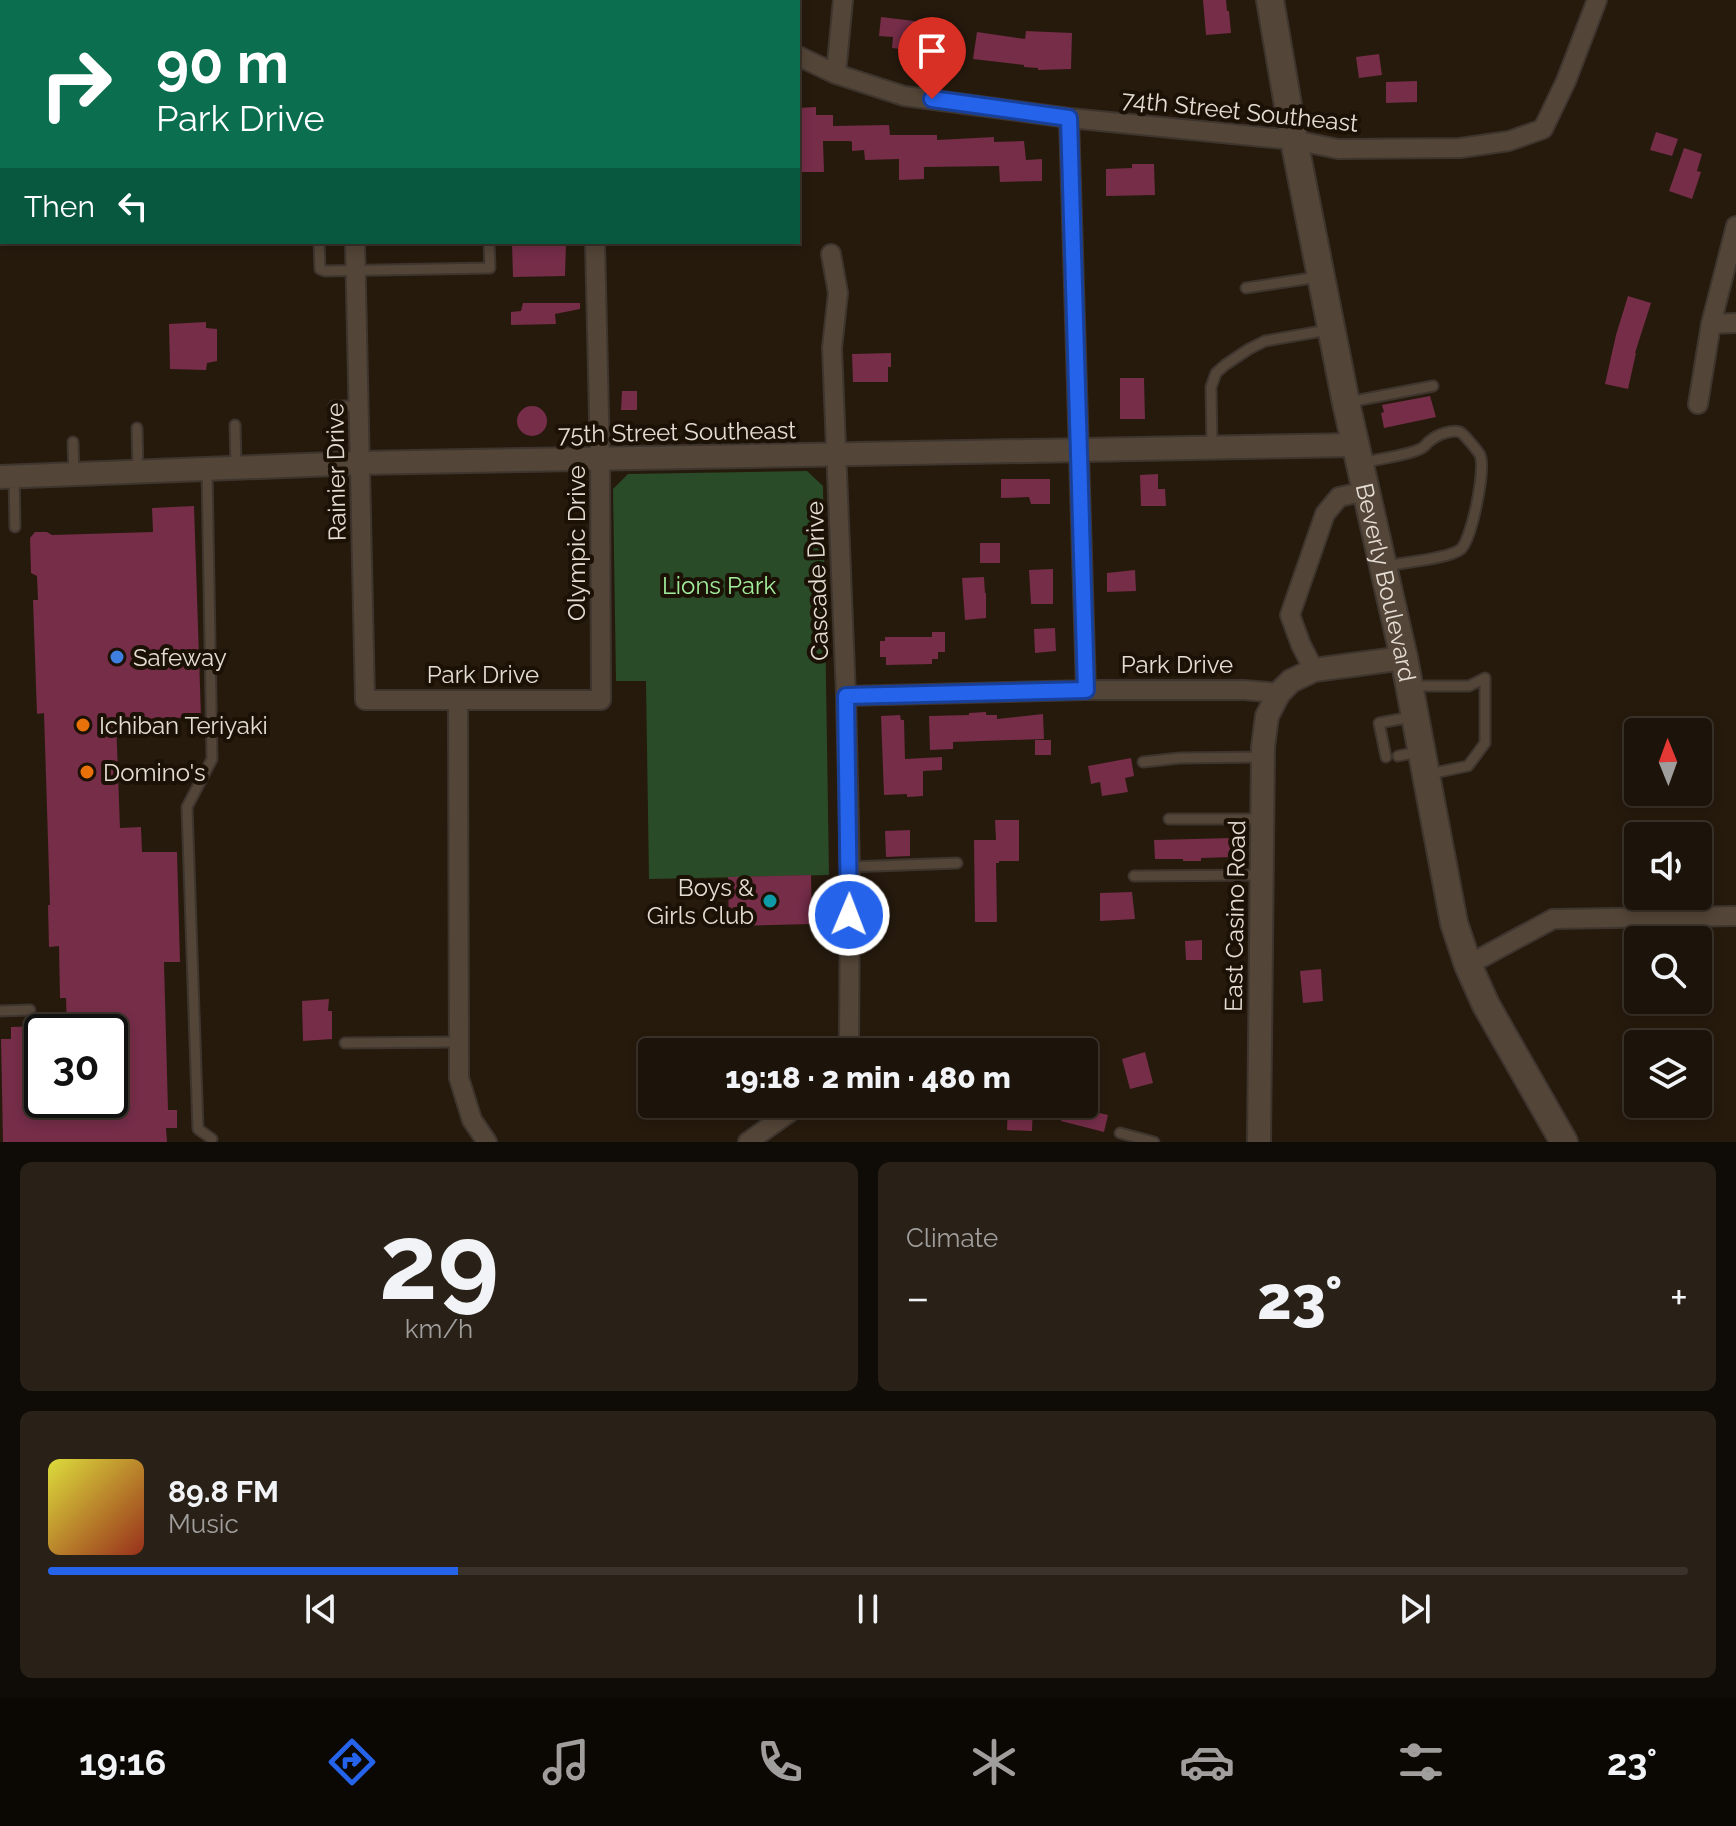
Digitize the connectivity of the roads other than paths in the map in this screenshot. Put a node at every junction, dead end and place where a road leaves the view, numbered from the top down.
1 (843, 0) edge
2 (1270, 0) edge
3 (1597, 0) edge
4 (800, 57) edge
5 (836, 74) junction
6 (1069, 118) junction
7 (1294, 140) junction
8 (1736, 226) edge
9 (319, 244) edge
10 (355, 244) edge
11 (489, 244) edge
12 (595, 244) edge
13 (831, 254) dead end
14 (356, 271) junction
15 (1321, 276) junction
16 (1246, 288) dead end
17 (1736, 323) edge
18 (1711, 324) junction
19 (1331, 330) junction
20 (1433, 386) dead end
21 (1346, 403) junction
22 (1698, 404) dead end
23 (334, 406) dead end
24 (359, 406) junction
25 (235, 425) dead end
26 (137, 428) dead end
27 (73, 442) dead end
28 (1212, 448) junction
29 (1080, 450) junction
30 (1357, 454) junction
31 (837, 456) junction
32 (600, 459) junction
33 (360, 463) junction
34 (236, 468) junction
35 (207, 470) junction
36 (138, 472) junction
37 (74, 474) junction
38 (7, 476) edge
39 (1366, 491) junction
40 (15, 527) dead end
41 (1383, 566) junction
42 (1404, 658) junction
43 (1314, 670) junction
44 (1409, 686) junction
45 (1086, 690) junction
46 (1279, 693) junction
47 (846, 696) junction
48 (365, 700) joint
49 (458, 700) junction
50 (601, 700) joint
51 (1415, 716) junction
52 (1263, 757) junction
53 (1386, 757) dead end
54 (1415, 761) junction
55 (1143, 762) dead end
56 (1169, 819) dead end
57 (1262, 819) junction
58 (957, 863) dead end
59 (849, 867) junction
60 (1262, 875) junction
61 (1134, 876) dead end
62 (1736, 916) edge
63 (1468, 965) junction
64 (30, 1010) dead end
65 (0, 1011) edge
66 (849, 1038) edge
67 (458, 1042) junction
68 (345, 1043) dead end
69 (787, 1118) edge
70 (1120, 1133) dead end
71 (770, 1135) edge
72 (212, 1139) dead end
73 (487, 1142) edge
74 (748, 1142) edge
75 (1154, 1142) edge
76 (1259, 1142) edge
77 (1564, 1142) edge

1 - 5 street
2 - 7 main road, Beverly Boulevard
3 - 7 street, 74th Street Southeast
4 - 5 street, 74th Street Southeast
5 - 6 street, 74th Street Southeast
6 - 7 street, 74th Street Southeast
6 - 29 street
7 - 15 main road, Beverly Boulevard
8 - 18 street
9 - 14 lane
10 - 14 street, Rainier Drive
11 - 14 lane
12 - 32 street, Olympic Drive
13 - 31 street, Cascade Drive
14 - 24 street, Rainier Drive
15 - 16 lane
15 - 19 main road, Beverly Boulevard
17 - 18 street
18 - 22 street
19 - 21 main road, Beverly Boulevard
19 - 28 lane
20 - 21 lane
21 - 30 main road, Beverly Boulevard
23 - 24 lane
24 - 33 street, Rainier Drive
25 - 34 lane
26 - 36 lane
27 - 37 lane
28 - 29 street, 75th Street Southeast
28 - 30 street, 75th Street Southeast
29 - 31 street, 75th Street Southeast
29 - 45 street
30 - 39 main road, Beverly Boulevard
30 - 41 lane
31 - 32 street, 75th Street Southeast
31 - 47 street, Cascade Drive
32 - 33 street, 75th Street Southeast
32 - 50 street, Olympic Drive
33 - 34 street, 75th Street Southeast
33 - 48 street, Rainier Drive
34 - 35 street, 75th Street Southeast
35 - 36 street, 75th Street Southeast
35 - 72 lane
36 - 37 street, 75th Street Southeast
37 - 38 street, 75th Street Southeast
38 - 40 lane
39 - 41 main road, Beverly Boulevard
39 - 43 street
41 - 42 main road, Beverly Boulevard
42 - 43 street
42 - 44 main road, Beverly Boulevard
43 - 46 street
44 - 51 main road, Beverly Boulevard
44 - 54 lane
45 - 46 street, Park Drive
45 - 47 street, Park Drive
46 - 52 street, East Casino Road
47 - 59 street, Cascade Drive
48 - 49 street, Park Drive
49 - 50 street, Park Drive
49 - 67 street
51 - 53 lane
51 - 54 main road, Beverly Boulevard
52 - 55 lane
52 - 57 street, East Casino Road
54 - 63 main road, Beverly Boulevard
56 - 57 lane
57 - 60 street, East Casino Road
58 - 59 lane
59 - 66 street, Cascade Drive
60 - 61 lane
60 - 76 street, East Casino Road
62 - 63 street
63 - 77 main road, Beverly Boulevard
64 - 65 lane
67 - 68 lane
67 - 73 street
69 - 71 street
70 - 75 lane
71 - 74 street

